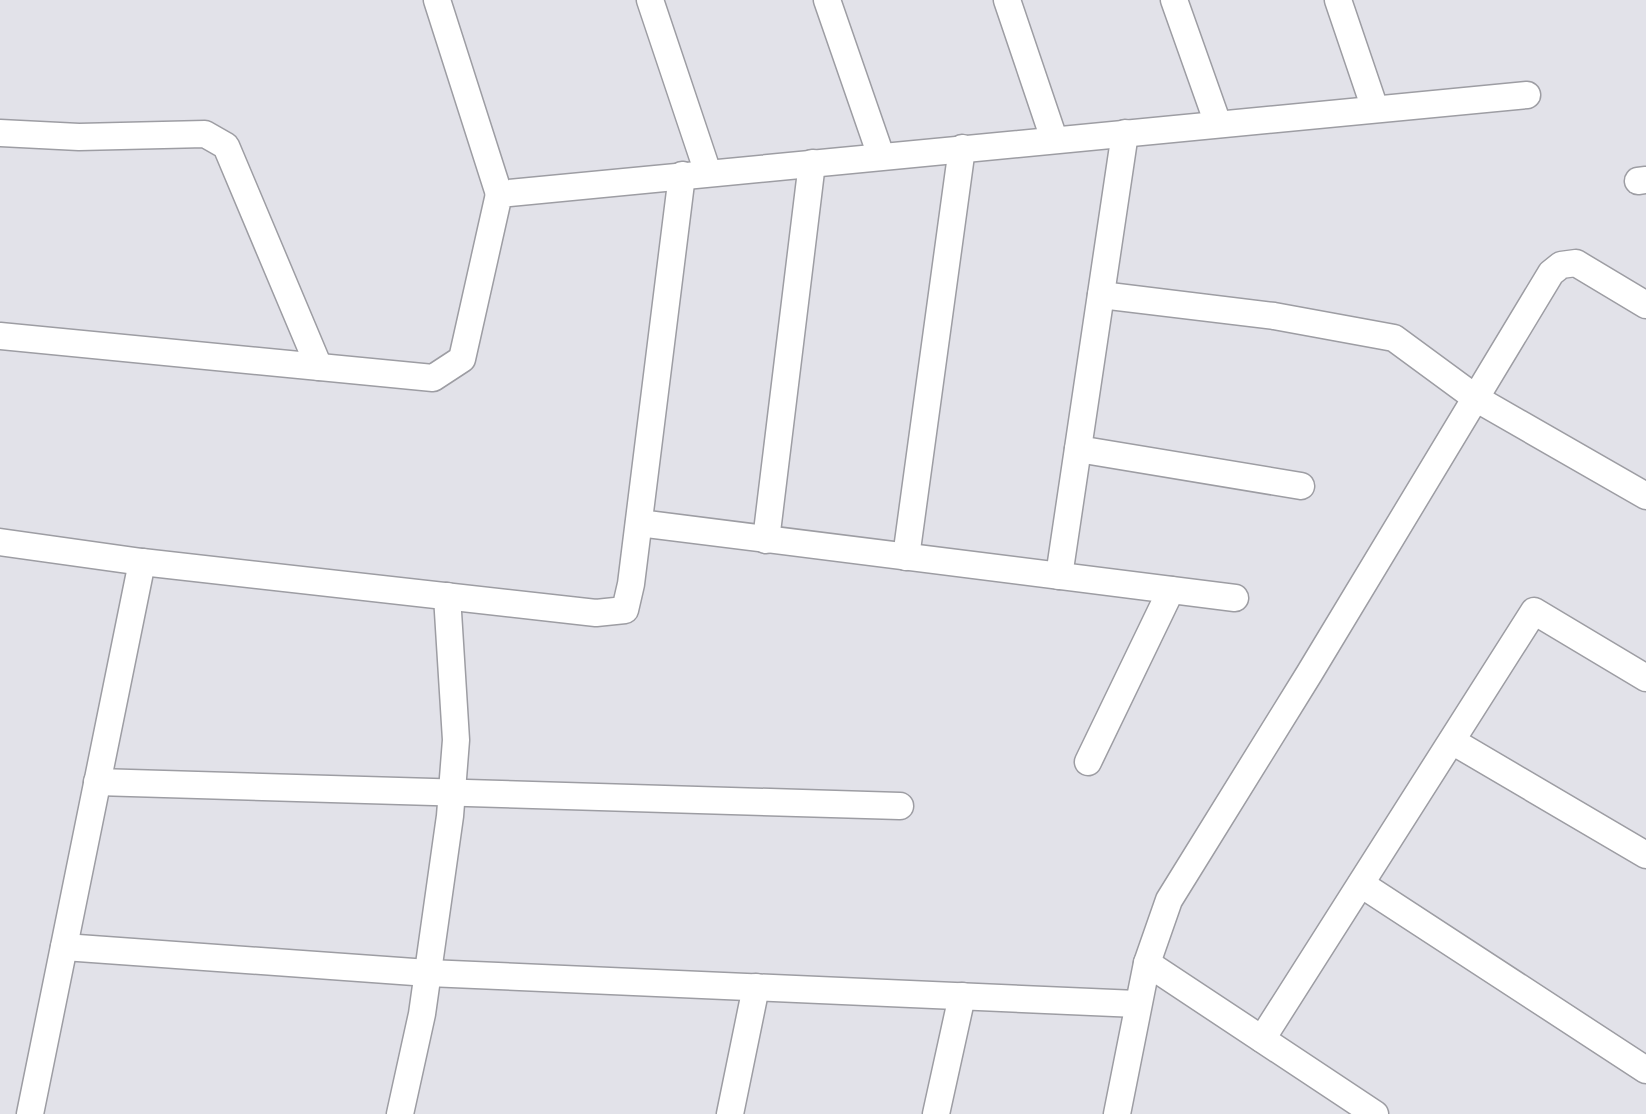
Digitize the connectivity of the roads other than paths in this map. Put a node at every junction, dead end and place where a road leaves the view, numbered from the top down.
1 (436, 0) edge
2 (650, 0) edge
3 (827, 0) edge
4 (1007, 0) edge
5 (1174, 0) edge
6 (1338, 0) edge
7 (1527, 95) dead end
8 (1375, 109) junction
9 (1218, 124) junction
10 (4, 129) edge
11 (1125, 133) junction
12 (1054, 139) junction
13 (962, 148) junction
14 (881, 156) junction
15 (812, 163) junction
16 (708, 173) junction
17 (682, 175) junction
18 (499, 194) junction
19 (1101, 295) junction
20 (1646, 305) edge
21 (0, 336) edge
22 (319, 367) junction
23 (1477, 398) junction
24 (1078, 449) junction
25 (1301, 486) dead end
26 (1646, 496) edge
27 (639, 523) junction
28 (766, 540) junction
29 (0, 542) edge
30 (906, 557) junction
31 (142, 562) junction
32 (1059, 576) junction
33 (1171, 590) junction
34 (447, 596) junction
35 (1235, 598) dead end
36 (1646, 678) edge
37 (1452, 741) junction
38 (1088, 762) dead end
39 (97, 782) junction
40 (452, 793) junction
41 (900, 806) dead end
42 (1646, 855) edge
43 (1361, 884) junction
44 (64, 947) junction
45 (1147, 963) junction
46 (428, 973) junction
47 (756, 987) junction
48 (962, 996) junction
49 (1137, 1004) junction
50 (1262, 1039) junction
51 (1646, 1070) edge
52 (30, 1114) edge
53 (400, 1114) edge
54 (730, 1114) edge
55 (936, 1114) edge
56 (1117, 1114) edge
57 (1375, 1114) edge

1 - 18 street
2 - 16 street
3 - 14 street
4 - 12 street
5 - 9 street
6 - 8 street
7 - 8 street
8 - 9 street
9 - 11 street
10 - 22 street
11 - 12 street
11 - 19 street
12 - 13 street
13 - 14 street
13 - 30 street
14 - 15 street
15 - 16 street
15 - 28 street
16 - 17 street
17 - 18 street
17 - 27 street
18 - 22 street
19 - 23 street
19 - 24 street
20 - 23 street
21 - 22 street
23 - 26 street
23 - 45 street
24 - 25 street
24 - 32 street
27 - 28 street
27 - 34 street
28 - 30 street
29 - 31 street
30 - 32 street
31 - 34 street
31 - 39 street
32 - 33 street
33 - 35 street
33 - 38 street
34 - 40 street
36 - 37 street
37 - 42 street
37 - 43 street
39 - 40 street
39 - 44 street
40 - 41 street
40 - 46 street
43 - 50 street
43 - 51 street
44 - 46 street
44 - 52 street
45 - 49 street
45 - 50 street
46 - 47 street
46 - 53 street
47 - 48 street
47 - 54 street
48 - 49 street
48 - 55 street
49 - 56 street
50 - 57 street

